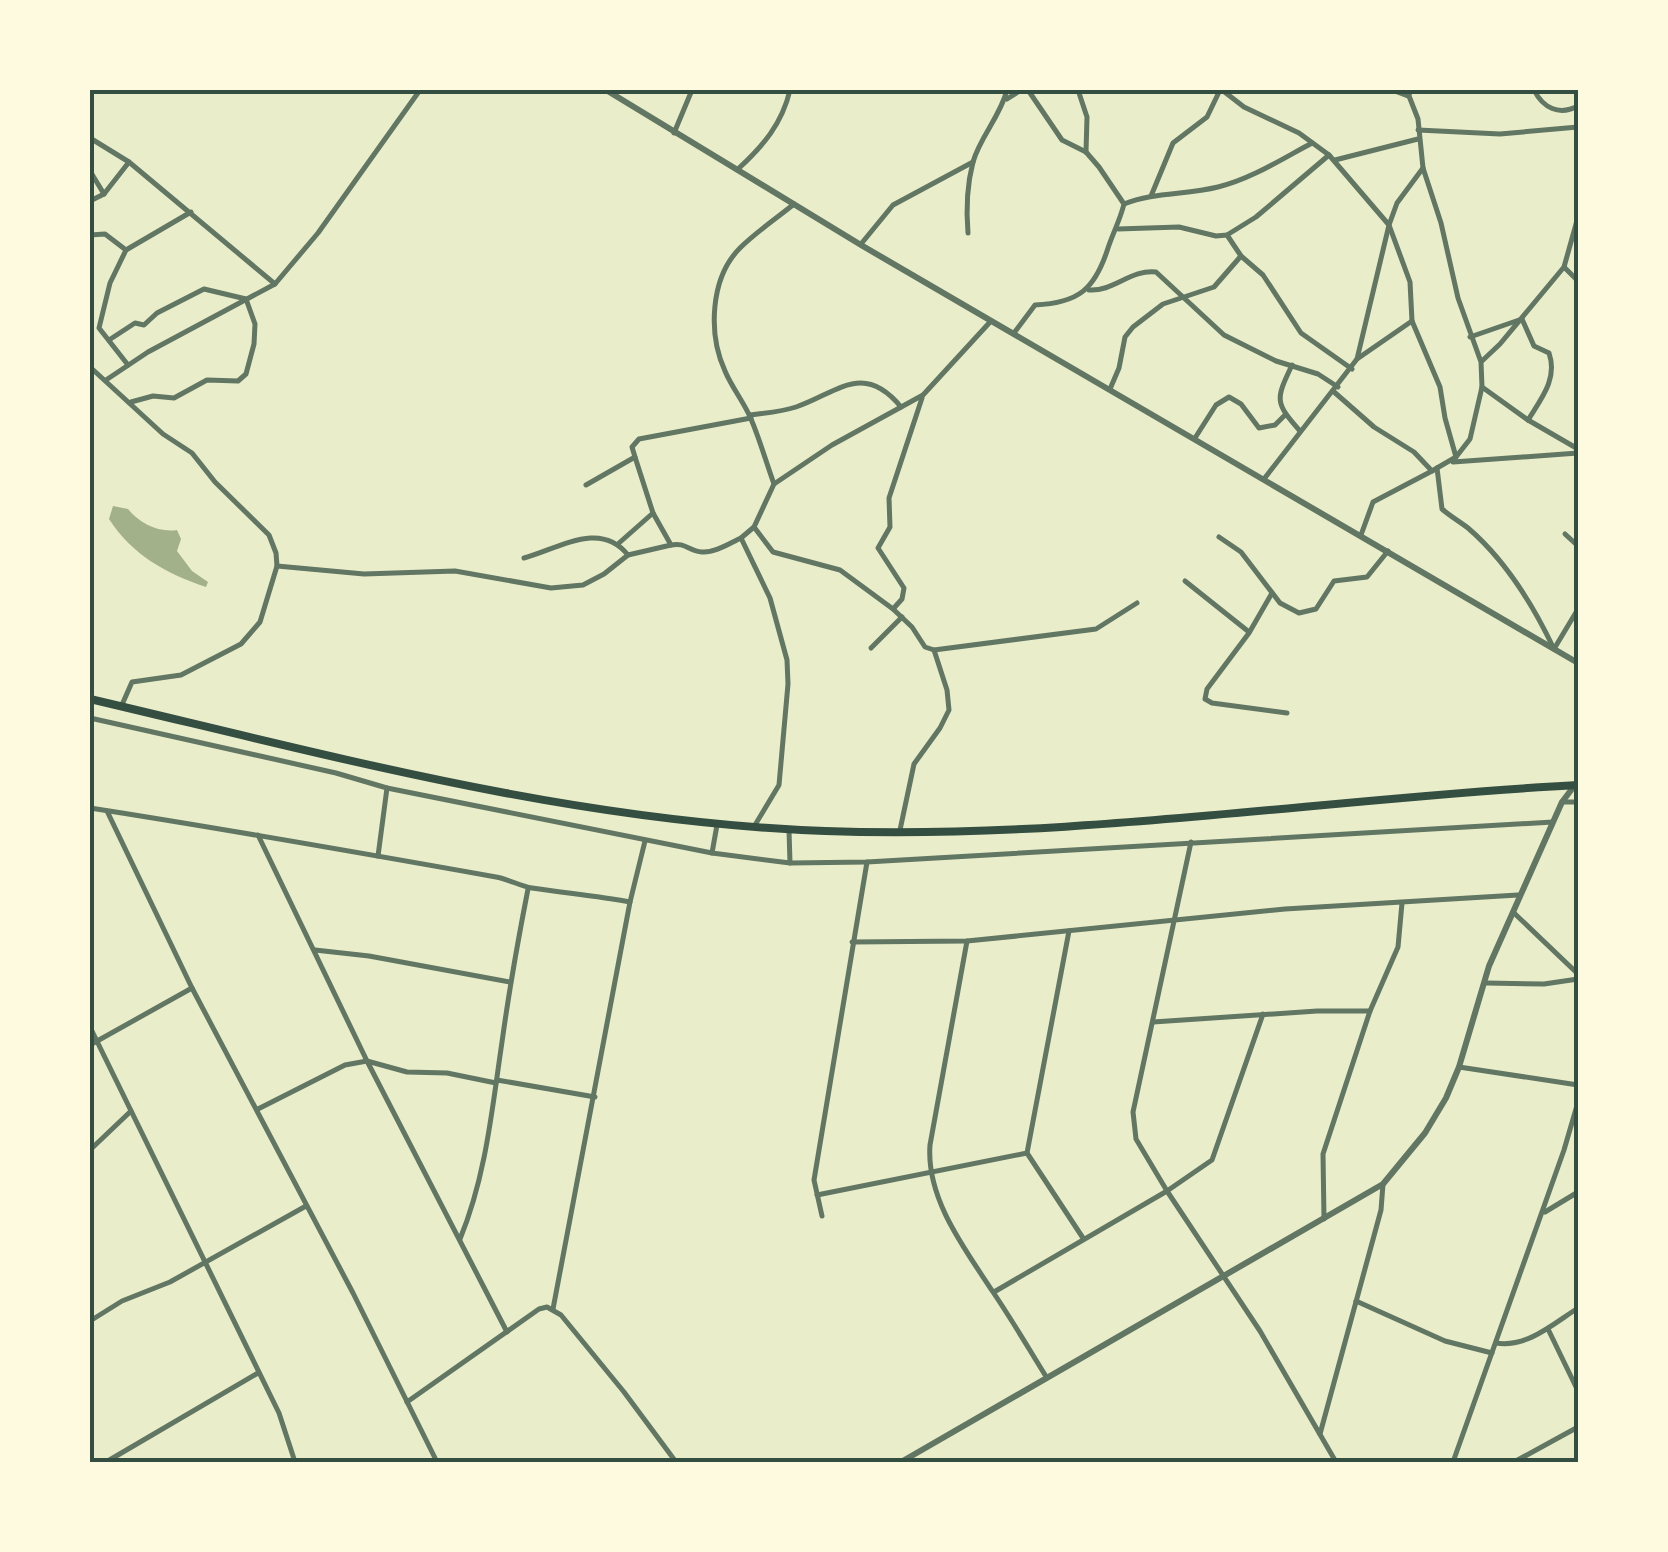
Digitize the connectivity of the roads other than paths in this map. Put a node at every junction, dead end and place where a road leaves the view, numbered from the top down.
1 (420, 90) edge
2 (606, 90) edge
3 (692, 90) edge
4 (790, 90) edge
5 (1007, 90) edge
6 (1024, 90) edge
7 (1078, 90) edge
8 (1221, 90) edge
9 (1392, 90) edge
10 (1534, 90) edge
11 (1410, 93) edge
12 (1004, 101) junction
13 (1578, 106) edge
14 (1578, 127) edge
15 (1418, 130) junction
16 (674, 134) junction
17 (90, 138) edge
18 (1418, 139) junction
19 (1312, 143) junction
20 (1086, 152) junction
21 (1332, 157) junction
22 (129, 162) junction
23 (973, 162) junction
24 (1423, 168) junction
25 (738, 169) junction
26 (90, 171) edge
27 (104, 194) junction
28 (1152, 196) junction
29 (90, 201) edge
30 (794, 204) junction
31 (1124, 204) junction
32 (190, 212) junction
33 (1578, 217) edge
34 (1389, 225) junction
35 (1118, 229) junction
36 (968, 233) dead end
37 (90, 235) edge
38 (1227, 235) junction
39 (861, 245) junction
40 (126, 250) junction
41 (1241, 256) junction
42 (1564, 267) junction
43 (1578, 281) edge
44 (275, 284) junction
45 (1087, 290) junction
46 (1184, 298) junction
47 (246, 300) junction
48 (1522, 319) junction
49 (991, 320) junction
50 (1412, 322) junction
51 (1014, 333) junction
52 (1470, 337) junction
53 (108, 340) junction
54 (1358, 359) junction
55 (1481, 362) junction
56 (1292, 365) junction
57 (128, 366) junction
58 (90, 368) edge
59 (1352, 369) junction
60 (106, 380) junction
61 (1482, 387) junction
62 (1110, 389) junction
63 (1336, 389) junction
64 (923, 395) junction
65 (130, 402) junction
66 (901, 407) junction
67 (1285, 415) junction
68 (750, 416) junction
69 (1528, 420) junction
70 (1300, 431) junction
71 (1195, 438) junction
72 (1578, 451) edge
73 (634, 457) junction
74 (1456, 457) junction
75 (1450, 462) junction
76 (1434, 469) junction
77 (1264, 479) junction
78 (774, 484) junction
79 (586, 485) dead end
80 (653, 514) junction
81 (754, 526) junction
82 (1565, 534) dead end
83 (1361, 535) junction
84 (1219, 537) dead end
85 (741, 538) junction
86 (619, 543) junction
87 (671, 544) junction
88 (1578, 546) edge
89 (1388, 550) junction
90 (628, 556) junction
91 (524, 558) dead end
92 (277, 566) junction
93 (1185, 580) dead end
94 (1272, 592) junction
95 (1137, 603) dead end
96 (1578, 608) edge
97 (893, 609) junction
98 (902, 617) junction
99 (1249, 633) junction
100 (871, 648) dead end
101 (1554, 648) junction
102 (934, 650) junction
103 (1578, 663) edge
104 (90, 699) edge
105 (121, 706) junction
106 (1287, 713) dead end
107 (90, 718) edge
108 (1577, 784) edge
109 (387, 788) junction
110 (1562, 802) junction
111 (1578, 802) edge
112 (90, 808) edge
113 (107, 811) junction
114 (1553, 822) junction
115 (718, 824) junction
116 (754, 827) junction
117 (788, 829) junction
118 (900, 830) junction
119 (258, 835) junction
120 (645, 840) junction
121 (1191, 842) junction
122 (712, 853) junction
123 (378, 856) junction
124 (866, 862) junction
125 (790, 863) junction
126 (528, 888) junction
127 (1518, 895) junction
128 (630, 902) junction
129 (1402, 903) junction
130 (1513, 912) junction
131 (1176, 920) junction
132 (1069, 931) junction
133 (967, 941) junction
134 (852, 942) junction
135 (316, 950) junction
136 (1578, 977) edge
137 (510, 982) junction
138 (1486, 984) junction
139 (192, 988) junction
140 (1370, 1011) junction
141 (1263, 1014) junction
142 (1153, 1022) junction
143 (90, 1027) edge
144 (93, 1043) edge
145 (367, 1061) junction
146 (1459, 1067) junction
147 (496, 1082) junction
148 (1578, 1085) edge
149 (595, 1096) junction
150 (1578, 1102) edge
151 (257, 1110) junction
152 (131, 1112) junction
153 (90, 1150) edge
154 (1028, 1152) junction
155 (930, 1170) junction
156 (1383, 1184) junction
157 (1167, 1191) junction
158 (1578, 1192) edge
159 (816, 1195) junction
160 (306, 1206) junction
161 (1542, 1213) junction
162 (822, 1216) dead end
163 (1324, 1220) junction
164 (460, 1238) junction
165 (1083, 1238) junction
166 (205, 1262) junction
167 (1224, 1278) junction
168 (994, 1292) junction
169 (1356, 1301) junction
170 (1578, 1308) edge
171 (553, 1309) junction
172 (90, 1321) edge
173 (1548, 1329) junction
174 (507, 1332) junction
175 (1496, 1343) junction
176 (1492, 1353) junction
177 (259, 1372) junction
178 (1047, 1378) junction
179 (1578, 1391) edge
180 (407, 1402) junction
181 (1578, 1427) edge
182 (1320, 1434) junction
183 (106, 1462) edge
184 (295, 1462) edge
185 (437, 1462) edge
186 (676, 1462) edge
187 (902, 1462) edge
188 (1336, 1462) edge
189 (1453, 1462) edge
190 (1514, 1462) edge

1 - 44 street
2 - 16 street
3 - 16 street
4 - 25 street
5 - 12 street
6 - 12 street
6 - 20 street
7 - 20 street
8 - 19 street
8 - 28 street
9 - 11 street
10 - 13 street
11 - 15 street
12 - 23 street
14 - 15 street
15 - 18 street
16 - 25 street
17 - 22 street
18 - 21 street
18 - 24 street
19 - 21 street
19 - 28 street
20 - 31 street
21 - 34 street
21 - 38 street
22 - 27 street
22 - 32 street
23 - 36 street
23 - 39 street
24 - 34 street
24 - 52 street
25 - 30 street
26 - 27 street
27 - 29 street
28 - 31 street
30 - 39 street
30 - 68 street
31 - 35 street
32 - 40 street
32 - 44 street
33 - 42 street
34 - 50 street
34 - 54 street
35 - 38 street
35 - 45 street
37 - 40 street
38 - 41 street
39 - 49 street
40 - 53 street
41 - 46 street
41 - 59 street
42 - 43 street
42 - 48 street
44 - 47 street
45 - 46 street
45 - 51 street
46 - 56 street
46 - 62 street
47 - 53 street
47 - 57 street
47 - 65 street
48 - 52 street
48 - 55 street
48 - 69 street
49 - 51 street
49 - 64 street
50 - 54 street
50 - 74 street
51 - 62 street
52 - 55 street
53 - 57 street
54 - 59 street
55 - 61 street
56 - 63 street
56 - 67 street
57 - 60 street
58 - 60 street
59 - 63 street
60 - 65 street
61 - 69 street
61 - 74 street
62 - 71 street
63 - 70 street
63 - 76 street
64 - 66 street
64 - 97 street
65 - 92 street
66 - 68 street
66 - 78 street
67 - 70 street
67 - 71 street
68 - 73 street
68 - 78 street
69 - 72 street
70 - 77 street
71 - 77 street
72 - 75 street
73 - 79 street
73 - 80 street
74 - 75 street
75 - 76 street
76 - 83 street
76 - 101 street
77 - 83 street
78 - 81 street
80 - 86 street
80 - 87 street
81 - 85 street
81 - 97 street
82 - 88 street
83 - 89 street
84 - 94 street
85 - 87 street
85 - 116 street
86 - 90 street
86 - 91 street
87 - 90 street
89 - 94 street
89 - 101 street
90 - 92 street
92 - 105 street
93 - 99 street
94 - 99 street
95 - 102 street
96 - 101 street
97 - 98 street
98 - 100 street
98 - 102 street
99 - 106 street
101 - 103 street
102 - 118 street
104 - 105 main road
105 - 115 main road
107 - 109 street
108 - 110 street
108 - 118 main road
109 - 120 street
109 - 123 street
110 - 111 street
110 - 114 street
112 - 113 street
113 - 119 street
113 - 139 street
114 - 121 street
114 - 127 street
115 - 116 main road
115 - 122 street
116 - 117 main road
117 - 118 main road
117 - 125 street
119 - 123 street
119 - 135 street
120 - 122 street
120 - 128 street
121 - 124 street
121 - 131 street
122 - 125 street
123 - 126 street
124 - 125 street
124 - 134 street
126 - 128 street
126 - 137 street
127 - 129 street
127 - 130 street
128 - 149 street
129 - 131 street
129 - 140 street
130 - 136 street
130 - 138 street
131 - 132 street
131 - 142 street
132 - 133 street
132 - 154 street
133 - 134 street
133 - 155 street
134 - 159 street
135 - 137 street
135 - 145 street
136 - 138 street
137 - 147 street
138 - 146 street
139 - 144 street
139 - 151 street
140 - 141 street
140 - 163 street
141 - 142 street
141 - 157 street
142 - 157 street
143 - 144 street
144 - 152 street
145 - 147 street
145 - 151 street
145 - 164 street
146 - 148 street
146 - 156 street
147 - 149 street
147 - 164 street
149 - 171 street
150 - 161 street
151 - 160 street
152 - 153 street
152 - 166 street
154 - 155 street
154 - 165 street
155 - 159 street
155 - 168 street
156 - 163 street
156 - 169 street
157 - 165 street
157 - 167 street
158 - 161 street
159 - 162 street
160 - 166 street
160 - 180 street
161 - 175 street
163 - 167 street
164 - 174 street
165 - 168 street
166 - 172 street
166 - 177 street
167 - 178 street
167 - 182 street
168 - 178 street
169 - 176 street
169 - 182 street
170 - 173 street
171 - 174 street
171 - 186 street
173 - 175 street
173 - 179 street
174 - 180 street
175 - 176 street
176 - 189 street
177 - 183 street
177 - 184 street
178 - 187 street
180 - 185 street
181 - 190 street
182 - 188 street

